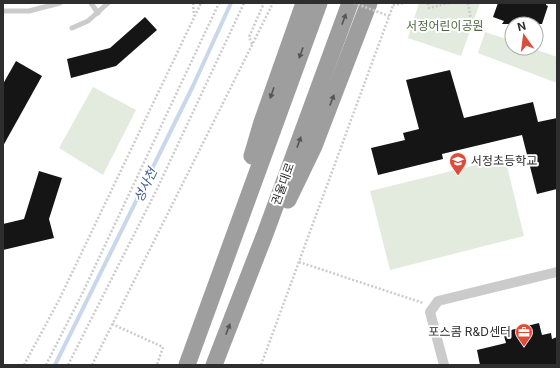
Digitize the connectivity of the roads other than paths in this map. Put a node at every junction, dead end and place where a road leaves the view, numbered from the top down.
1 (60, 3) edge
2 (91, 3) edge
3 (108, 3) edge
4 (304, 3) edge
5 (319, 3) edge
6 (350, 3) edge
7 (369, 3) edge
8 (3, 12) edge
9 (98, 13) junction
10 (72, 28) dead end
11 (557, 272) edge
12 (215, 286) junction
13 (239, 301) junction
14 (186, 365) edge
15 (214, 365) edge
16 (444, 365) edge

1 - 8 lane
2 - 9 lane
3 - 9 lane
4 -> 12 highway
5 -> 12 highway
13 -> 6 highway, 권율대로
13 -> 7 highway
9 - 10 lane
11 - 16 street
12 - 14 highway
15 -> 13 highway, 권율대로

